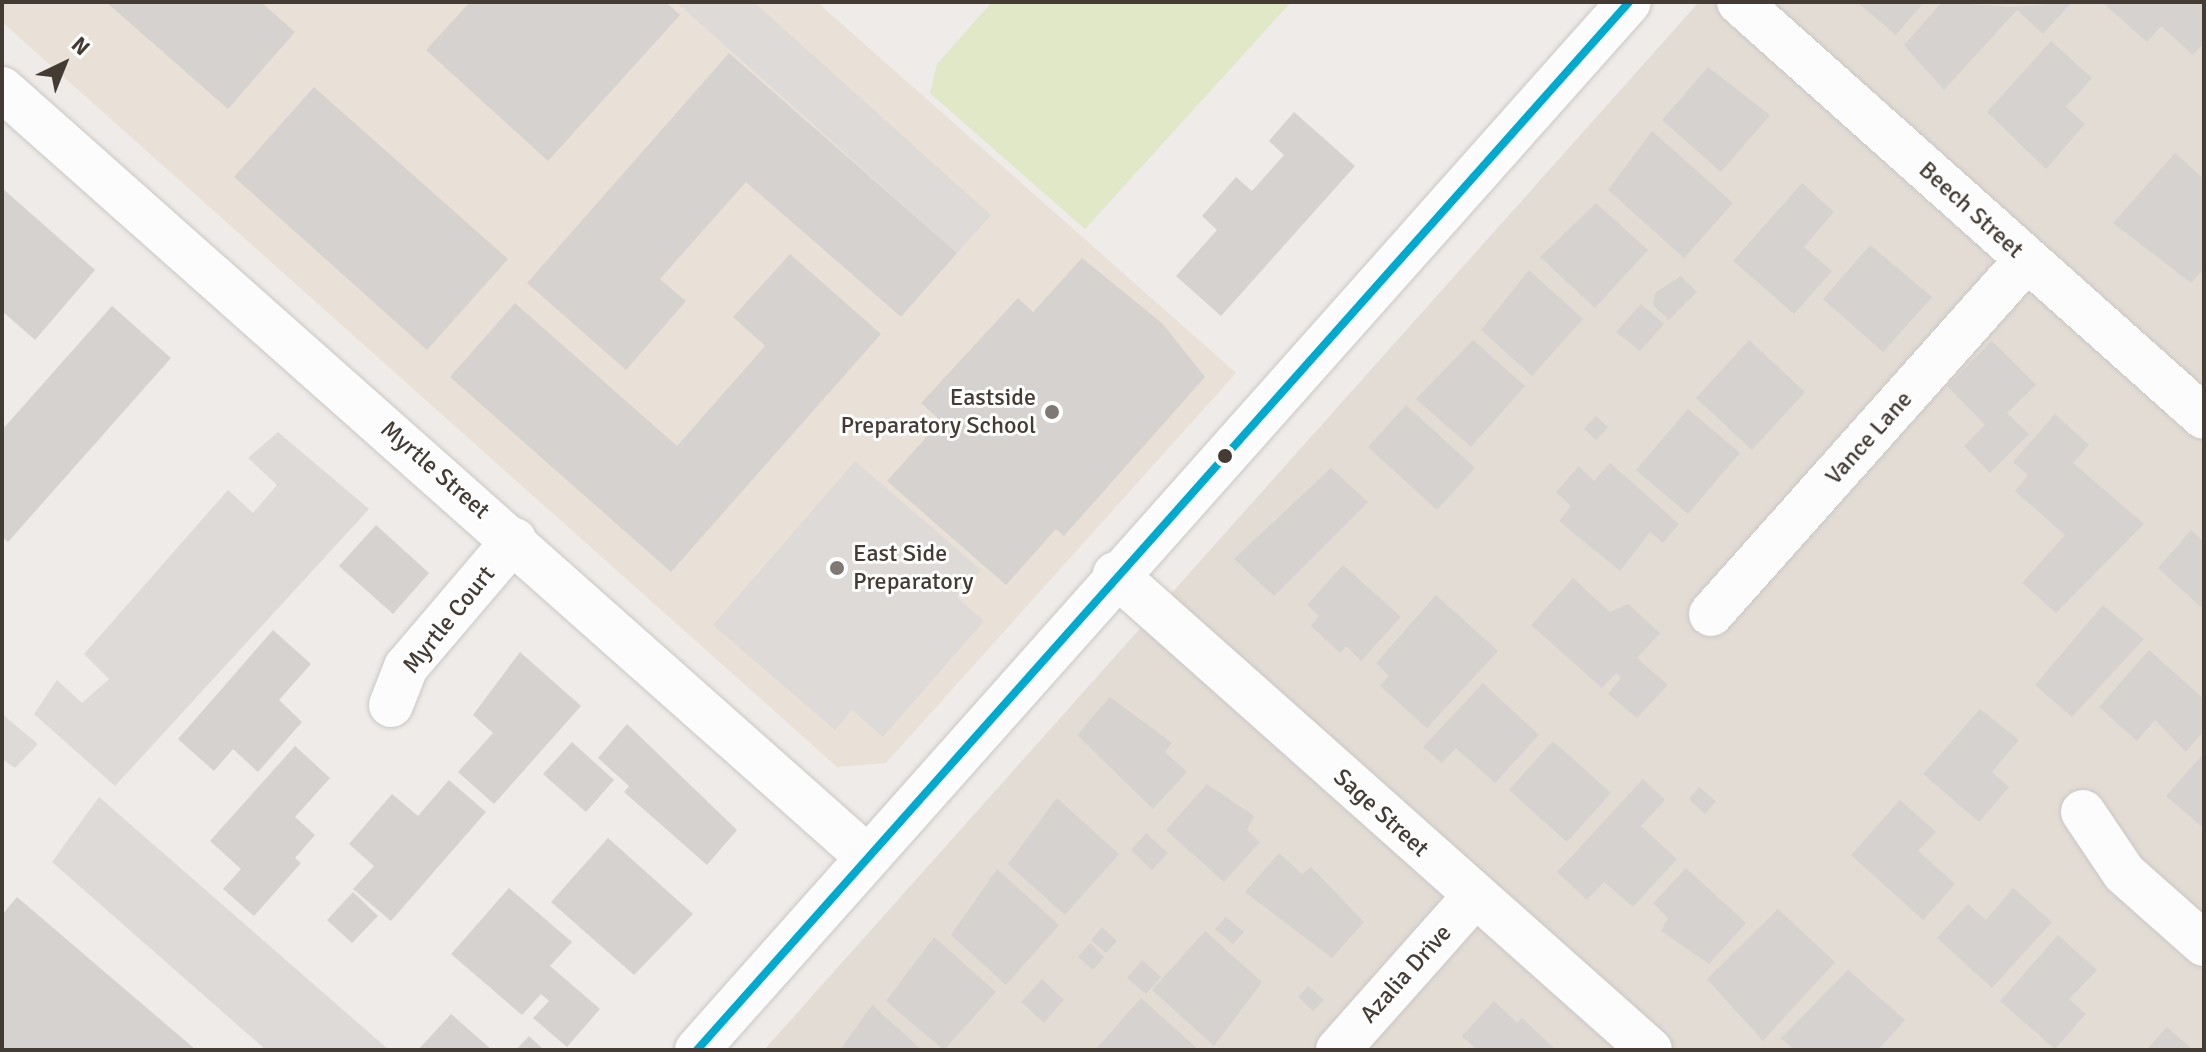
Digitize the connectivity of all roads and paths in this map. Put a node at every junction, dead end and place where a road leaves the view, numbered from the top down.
1 (1629, 2) edge
2 (1739, 2) edge
3 (2, 89) edge
4 (2026, 260) junction
5 (2204, 417) edge
6 (514, 540) junction
7 (1115, 574) junction
8 (1711, 614) dead end
9 (391, 705) dead end
10 (2083, 812) dead end
11 (865, 855) junction
12 (1474, 897) junction
13 (2202, 938) edge
14 (697, 1050) edge
15 (1338, 1050) edge
16 (1650, 1050) edge

1 - 7 street
2 - 4 street, Beech Street
3 - 6 street, Myrtle Street
4 - 5 street, Beech Street
4 - 8 street, Vance Lane
6 - 9 street, Myrtle Court
6 - 11 street, Myrtle Street
7 - 11 street
7 - 12 street, Sage Street
10 - 13 street
11 - 14 street
12 - 15 street, Azalia Drive
12 - 16 street, Sage Street

